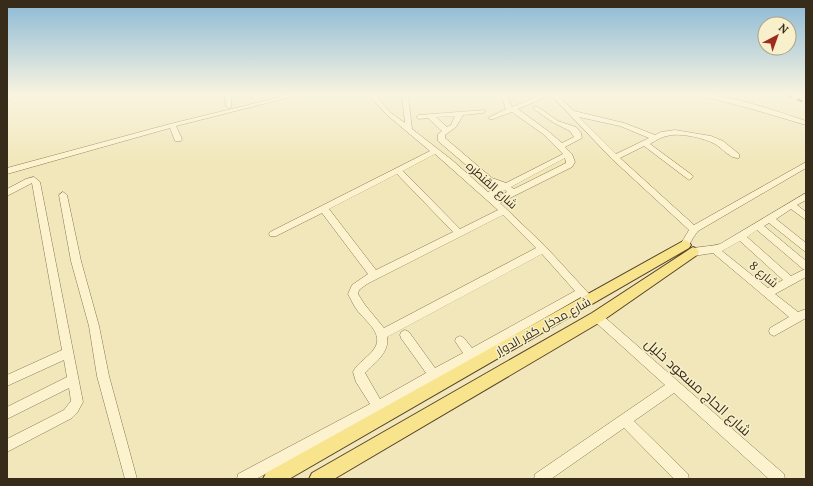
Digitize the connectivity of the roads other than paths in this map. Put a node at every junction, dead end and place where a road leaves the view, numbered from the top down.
1 (183, 118) edge
2 (202, 118) edge
3 (395, 118) edge
4 (407, 118) edge
5 (432, 118) edge
6 (458, 118) edge
7 (525, 118) edge
8 (549, 118) edge
9 (577, 118) edge
10 (590, 118) edge
11 (791, 118) edge
12 (797, 118) edge
13 (552, 120) junction
14 (806, 122) edge
15 (561, 124) junction
16 (172, 125) junction
17 (536, 127) junction
18 (409, 130) junction
19 (447, 131) junction
20 (543, 132) junction
21 (655, 138) junction
22 (178, 139) dead end
23 (644, 143) junction
24 (561, 146) junction
25 (435, 151) junction
26 (736, 156) dead end
27 (615, 157) junction
28 (570, 158) junction
29 (29, 165) junction
30 (806, 165) edge
31 (7, 166) edge
32 (541, 168) junction
33 (398, 170) junction
34 (7, 171) edge
35 (532, 172) junction
36 (549, 174) junction
37 (689, 177) dead end
38 (539, 178) junction
39 (33, 180) junction
40 (516, 181) junction
41 (506, 186) junction
42 (523, 187) junction
43 (512, 192) junction
44 (7, 193) edge
45 (63, 195) dead end
46 (806, 196) edge
47 (491, 199) junction
48 (791, 205) junction
49 (323, 208) junction
50 (504, 211) junction
51 (806, 217) edge
52 (769, 218) junction
53 (758, 226) junction
54 (694, 230) junction
55 (459, 233) junction
56 (273, 234) dead end
57 (740, 236) junction
58 (543, 248) junction
59 (689, 248) junction
60 (806, 248) edge
61 (714, 249) junction
62 (805, 272) edge
63 (375, 276) junction
64 (790, 281) junction
65 (767, 293) junction
66 (586, 296) junction
67 (801, 315) edge
68 (597, 317) junction
69 (774, 331) dead end
70 (382, 334) junction
71 (405, 335) dead end
72 (460, 341) dead end
73 (68, 353) junction
74 (474, 358) junction
75 (436, 379) junction
76 (73, 380) junction
77 (7, 381) edge
78 (674, 386) junction
79 (379, 406) junction
80 (7, 413) edge
81 (624, 420) junction
82 (7, 446) edge
83 (338, 473) edge
84 (680, 478) edge
85 (131, 479) edge
86 (243, 479) edge
87 (272, 479) edge
88 (318, 479) edge
89 (540, 479) edge
90 (779, 479) edge

1 - 31 street
2 - 16 street
3 - 18 street, شارع القنطره
4 - 18 street
5 - 19 street
6 - 19 street
7 - 17 street
8 - 13 street
9 - 27 street
10 - 21 street
11 - 14 street
12 - 14 street
13 - 15 street
13 - 17 street
15 - 20 street
15 - 24 street
16 - 22 street
16 - 29 street
17 - 20 street
18 - 25 street, شارع القنطره
19 - 41 street
20 - 24 street
21 - 23 street
21 - 26 street
23 - 27 street
23 - 37 street
24 - 28 street
25 - 33 street
25 - 47 street, شارع القنطره
27 - 54 street
28 - 32 street
28 - 36 street
29 - 34 street
29 - 39 street
30 - 54 street, شارع مدخل كفر الدوار
32 - 35 street
32 - 36 street
33 - 49 street
33 - 55 street
35 - 38 street
35 - 40 street
36 - 38 street
38 - 42 street
39 - 44 street
39 - 73 street
40 - 41 street
40 - 42 street
41 - 43 street
41 - 47 street
42 - 43 street
43 - 47 street
45 - 85 street
46 - 48 street, شارع مدخل كفر الدوار
47 - 50 street, شارع القنطره
48 - 51 street
48 - 52 street, شارع مدخل كفر الدوار
49 - 56 street
49 - 63 street
50 - 55 street
50 - 58 street, شارع القنطره
52 - 53 street, شارع مدخل كفر الدوار
52 - 60 street
53 - 57 street, شارع مدخل كفر الدوار
53 - 62 street
54 - 59 street, شارع مدخل كفر الدوار
55 - 63 street
57 - 61 street, شارع مدخل كفر الدوار
57 - 64 street
58 - 66 street, شارع القنطره
58 - 70 street
59 - 61 street, شارع مدخل كفر الدوار
59 - 66 main road, شارع مدخل كفر الدوار
59 - 68 main road, شارع مدخل كفر الدوار
61 - 65 street, شارع 8
62 - 64 street
63 - 70 street
64 - 65 street
65 - 67 street, شارع 8
66 - 74 main road, شارع مدخل كفر الدوار
67 - 69 street
68 - 78 street, شارع الحاج مسعود خليل
68 - 83 main road, شارع مدخل كفر الدوار
70 - 79 street
71 - 75 street
72 - 74 street
73 - 76 street
73 - 77 street
74 - 75 main road, شارع مدخل كفر الدوار
75 - 79 street
75 - 87 main road, شارع مدخل كفر الدوار
76 - 80 street
76 - 82 street
78 - 81 street
78 - 90 street, شارع الحاج مسعود خليل
79 - 86 street
81 - 84 street
81 - 89 street
83 - 88 main road, شارع مدخل كفر الدوار

